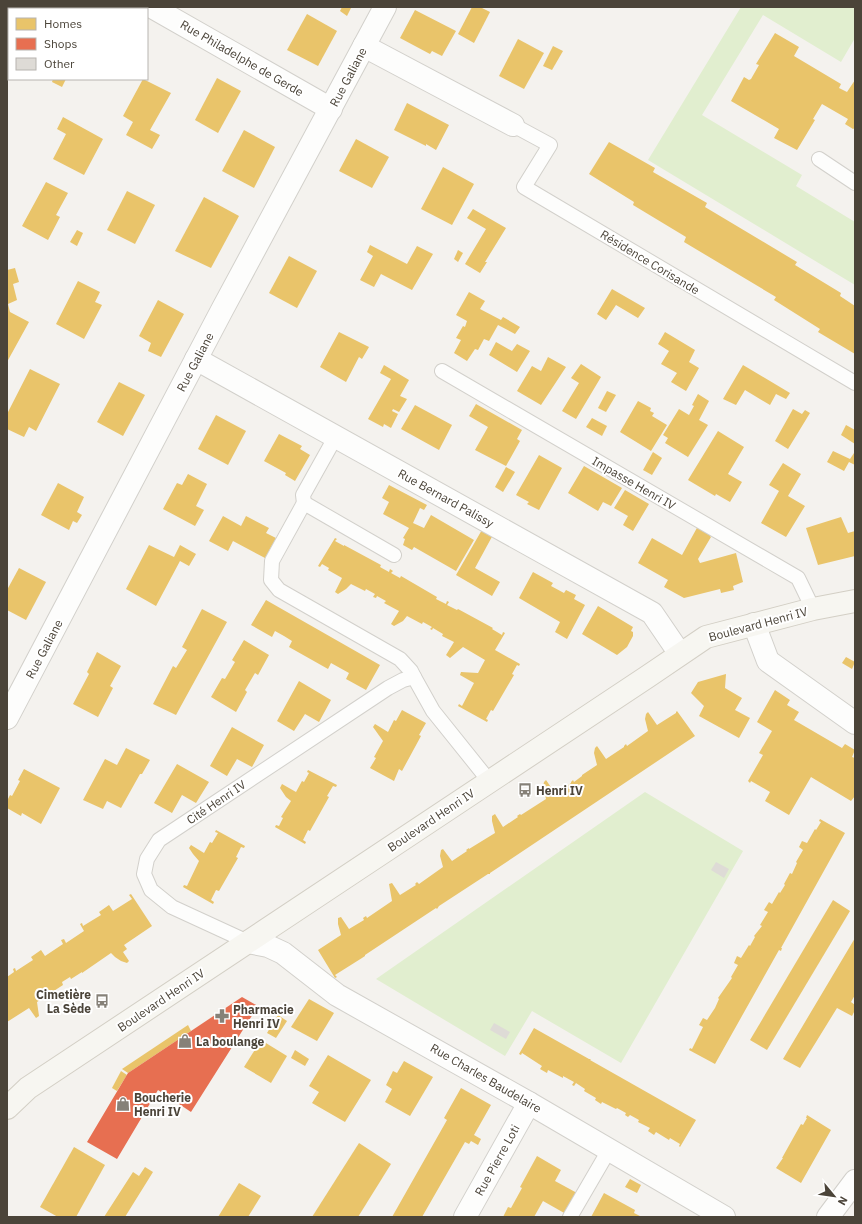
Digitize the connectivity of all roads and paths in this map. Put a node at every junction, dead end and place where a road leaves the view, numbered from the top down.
1 (152, 7) edge
2 (385, 7) edge
3 (364, 46) junction
4 (331, 109) junction
5 (513, 125) joint
6 (819, 159) dead end
7 (855, 183) edge
8 (196, 359) junction
9 (442, 371) dead end
10 (855, 383) edge
11 (336, 436) junction
12 (304, 503) junction
13 (394, 555) dead end
14 (855, 600) edge
15 (813, 609) junction
16 (754, 624) junction
17 (680, 654) junction
18 (414, 677) junction
19 (7, 718) edge
20 (855, 723) edge
21 (490, 782) junction
22 (248, 942) junction
23 (28, 1088) junction
24 (7, 1096) edge
25 (529, 1103) junction
26 (7, 1108) edge
27 (609, 1150) junction
28 (855, 1181) edge
29 (465, 1217) edge
30 (570, 1217) edge
31 (724, 1217) edge
32 (828, 1217) edge

1 - 4 street, Rue Philadelphe de Gerde
2 - 3 street, Rue Galiane
3 - 4 street, Rue Galiane
3 - 5 street
4 - 8 street, Rue Galiane
5 - 10 lane, Résidence Corisande
6 - 7 lane
8 - 11 street, Rue Bernard Palissy
8 - 19 street, Rue Galiane
9 - 15 lane, Impasse Henri IV
11 - 12 lane
11 - 17 street, Rue Bernard Palissy
12 - 13 lane
12 - 18 lane
14 - 15 street, Boulevard Henri IV
15 - 16 street, Boulevard Henri IV
16 - 17 street, Boulevard Henri IV
16 - 20 street
17 - 21 street, Boulevard Henri IV
18 - 21 lane
18 - 22 lane, Cité Henri IV
21 - 22 street, Boulevard Henri IV
22 - 23 street, Boulevard Henri IV
22 - 25 street, Rue Charles Baudelaire
23 - 24 street, Boulevard Henri IV
23 - 26 street, Boulevard Henri IV
25 - 27 street, Rue Charles Baudelaire
25 - 29 street, Rue Pierre Loti
27 - 30 lane
27 - 31 street, Rue Charles Baudelaire
28 - 32 street

